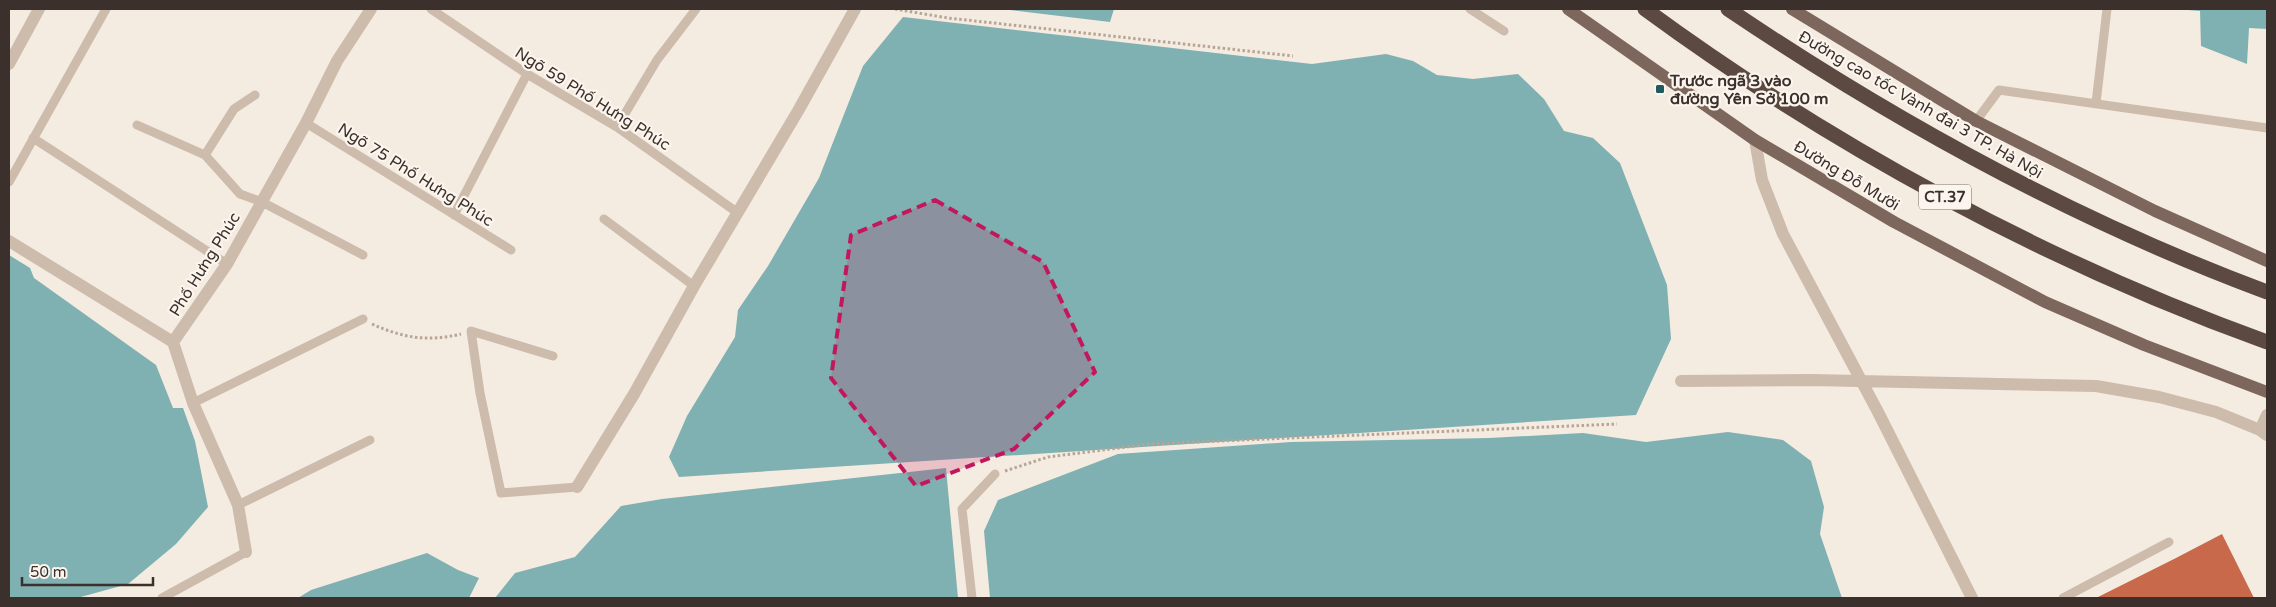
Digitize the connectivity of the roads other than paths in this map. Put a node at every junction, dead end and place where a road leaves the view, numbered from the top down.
1 (39, 9) edge
2 (106, 9) edge
3 (371, 9) edge
4 (431, 9) edge
5 (696, 9) edge
6 (854, 9) edge
7 (1470, 9) edge
8 (1568, 9) edge
9 (1645, 9) edge
10 (1728, 9) edge
11 (1792, 9) edge
12 (2107, 9) edge
13 (1504, 32) dead end
14 (9, 64) edge
15 (527, 74) junction
16 (254, 95) dead end
17 (2096, 103) junction
18 (1976, 121) junction
19 (306, 123) junction
20 (137, 125) dead end
21 (617, 126) junction
22 (2267, 128) edge
23 (34, 138) junction
24 (1755, 140) junction
25 (205, 155) junction
26 (9, 182) edge
27 (262, 202) junction
28 (738, 213) junction
29 (454, 216) junction
30 (604, 219) dead end
31 (9, 241) edge
32 (512, 250) dead end
33 (363, 254) dead end
34 (2267, 261) edge
35 (227, 264) junction
36 (694, 286) junction
37 (2267, 292) edge
38 (363, 320) road end
39 (173, 342) junction
40 (2267, 342) edge
41 (553, 356) dead end
42 (1681, 381) dead end
43 (1861, 382) junction
44 (2267, 392) edge
45 (193, 403) junction
46 (2267, 415) edge
47 (2264, 432) edge
48 (370, 440) dead end
49 (995, 474) road end
50 (577, 487) joint
51 (238, 505) junction
52 (2169, 542) dead end
53 (246, 552) joint
54 (162, 598) edge
55 (972, 598) edge
56 (1972, 598) edge
57 (2064, 598) edge

1 - 14 street
2 - 23 lane
3 - 19 street, Phố Hưng Phúc
4 - 15 lane, Ngõ 59 Phố Hưng Phúc
5 - 21 lane
6 - 28 street
7 - 13 lane
8 - 24 main road, Đường Đỗ Mười
9 - 40 highway, CT.37
10 - 37 highway, Đường cao tốc Vành đai 3 TP. Hà Nội
11 - 18 main road
12 - 17 lane
15 - 21 lane, Ngõ 59 Phố Hưng Phúc
15 - 29 lane
16 - 25 lane
17 - 18 lane
17 - 22 lane
18 - 34 main road
19 - 27 street, Phố Hưng Phúc
19 - 29 lane, Ngõ 75 Phố Hưng Phúc
20 - 25 lane
21 - 28 lane, Ngõ 59 Phố Hưng Phúc
23 - 26 lane
23 - 35 lane
24 - 43 street
24 - 44 main road, Đường Đỗ Mười
25 - 27 lane
27 - 33 lane
27 - 35 street, Phố Hưng Phúc
28 - 36 street
29 - 32 lane, Ngõ 75 Phố Hưng Phúc
30 - 36 lane
31 - 39 street
35 - 39 street, Phố Hưng Phúc
36 - 50 street
38 - 45 lane
39 - 45 street, Phố Hưng Phúc
41 - 50 lane
42 - 43 street
43 - 47 street
43 - 56 street
45 - 51 street, Phố Hưng Phúc
46 - 47 street
48 - 51 lane
49 - 55 lane
51 - 53 street, Phố Hưng Phúc
52 - 57 lane
53 - 54 lane

